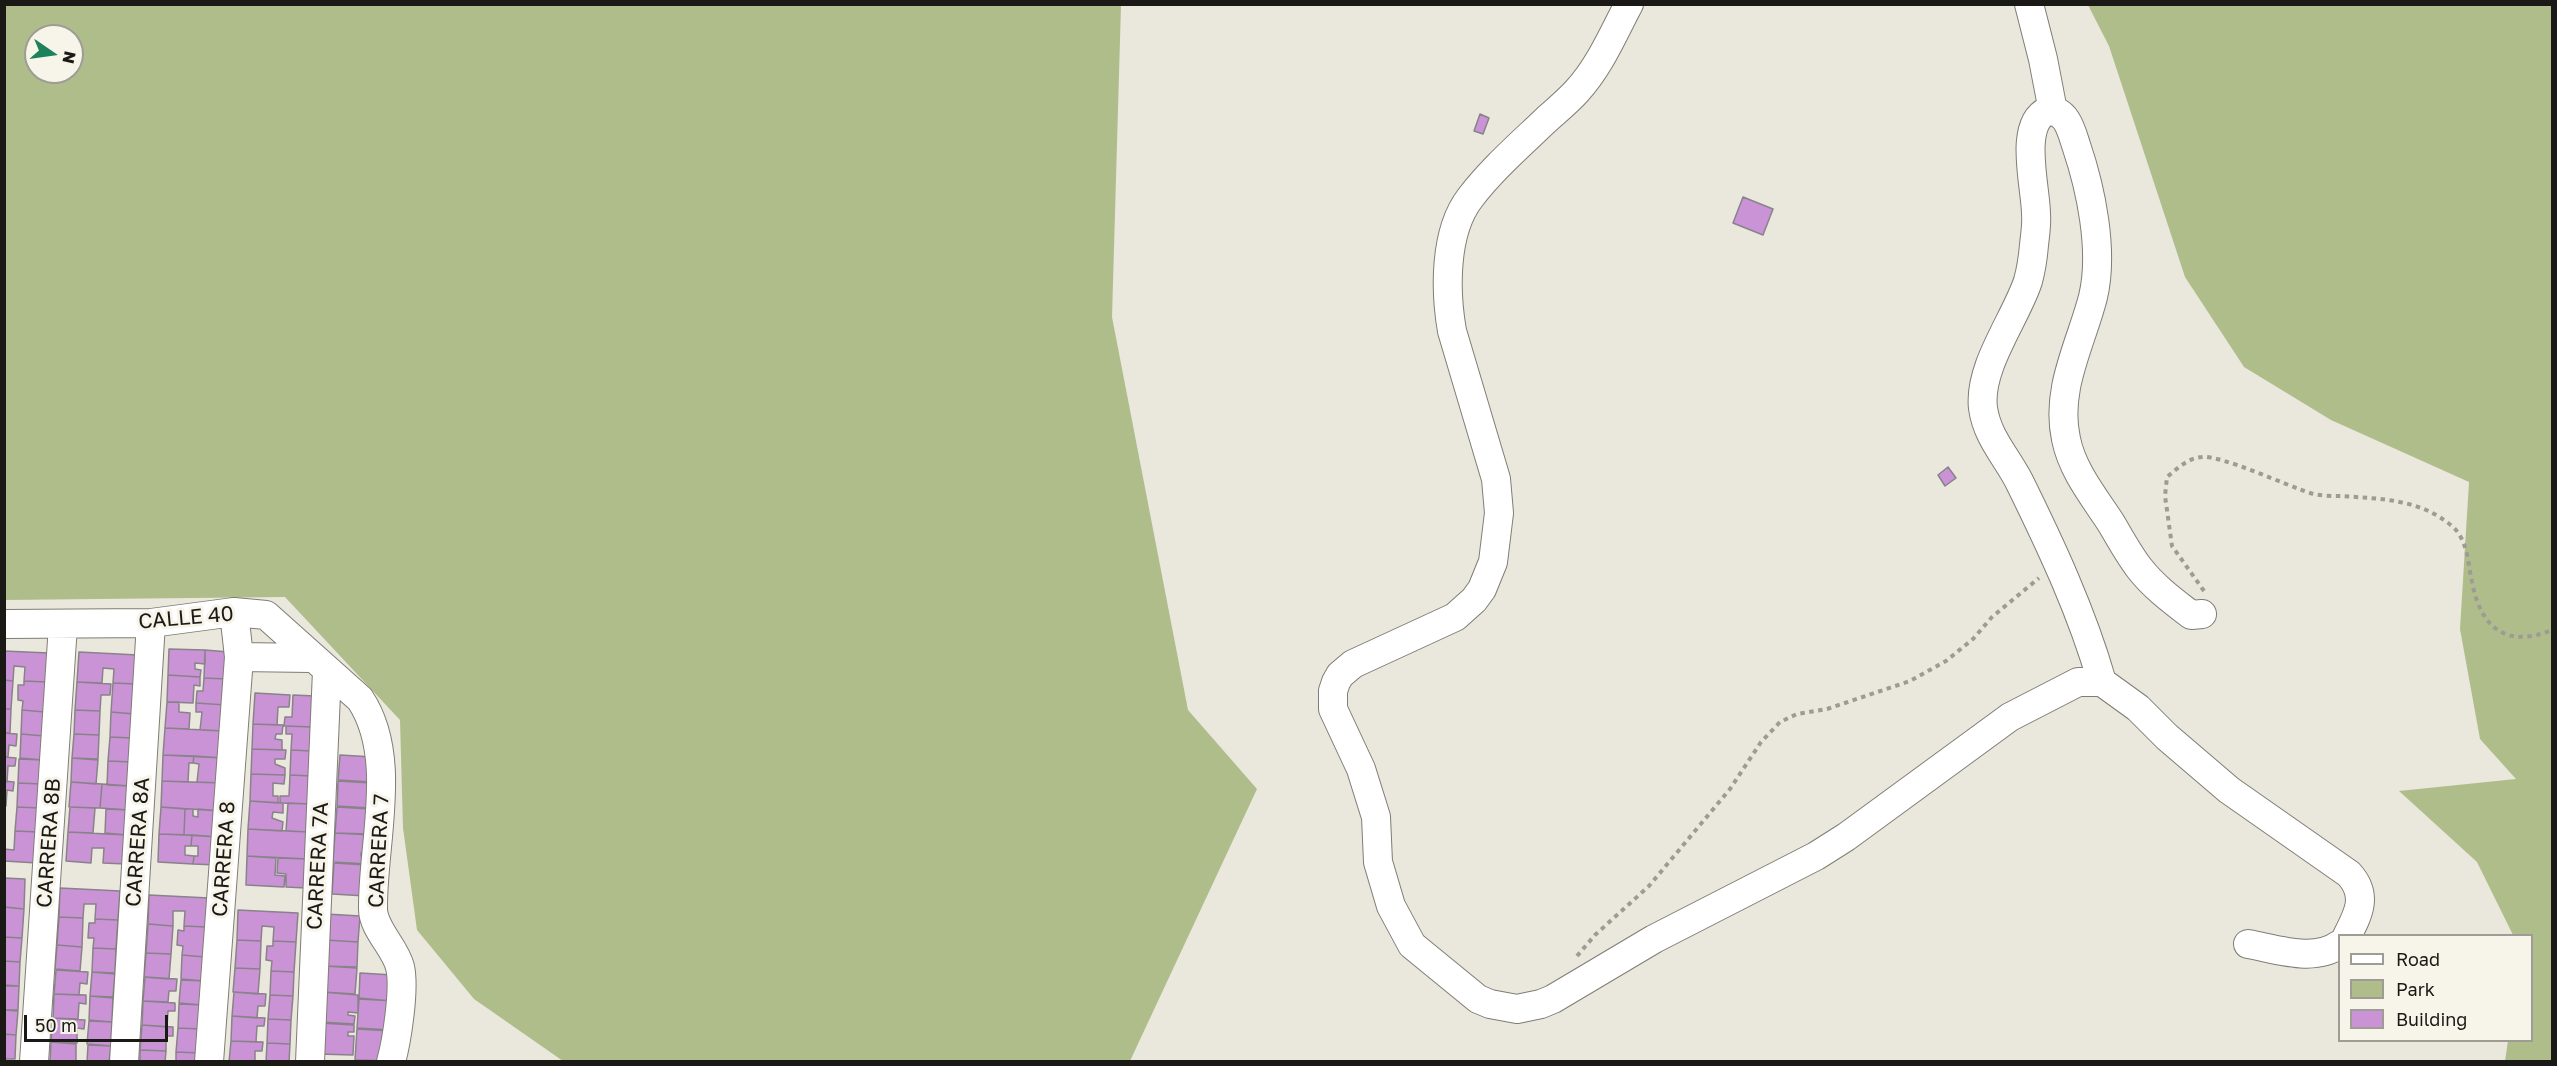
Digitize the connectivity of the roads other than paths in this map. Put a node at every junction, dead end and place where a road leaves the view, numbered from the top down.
1 (1629, 4) edge
2 (2029, 4) edge
3 (2053, 111) junction
4 (234, 612) junction
5 (2202, 614) road end
6 (151, 623) junction
7 (4, 624) edge
8 (63, 625) junction
9 (239, 657) junction
10 (319, 664) junction
11 (2102, 682) junction
12 (376, 742) joint
13 (2348, 934) edge
14 (2248, 944) dead end
15 (2338, 945) edge
16 (34, 1062) edge
17 (124, 1062) edge
18 (209, 1062) edge
19 (310, 1062) edge
20 (391, 1062) edge

1 - 11 street
2 - 3 street
3 - 5 street
3 - 11 street
4 - 6 street, CALLE 40
4 - 9 street, CARRERA 8
4 - 10 street, CALLE 40
6 - 8 street, CALLE 40
6 - 17 street, CARRERA 8A
7 - 8 street, CALLE 40
8 - 16 street, CARRERA 8B
9 - 10 street
9 - 18 street, CARRERA 8
10 - 12 street, CALLE 40
10 - 19 street, CARRERA 7A
11 - 13 street
12 - 20 street, CARRERA 7
14 - 15 street

